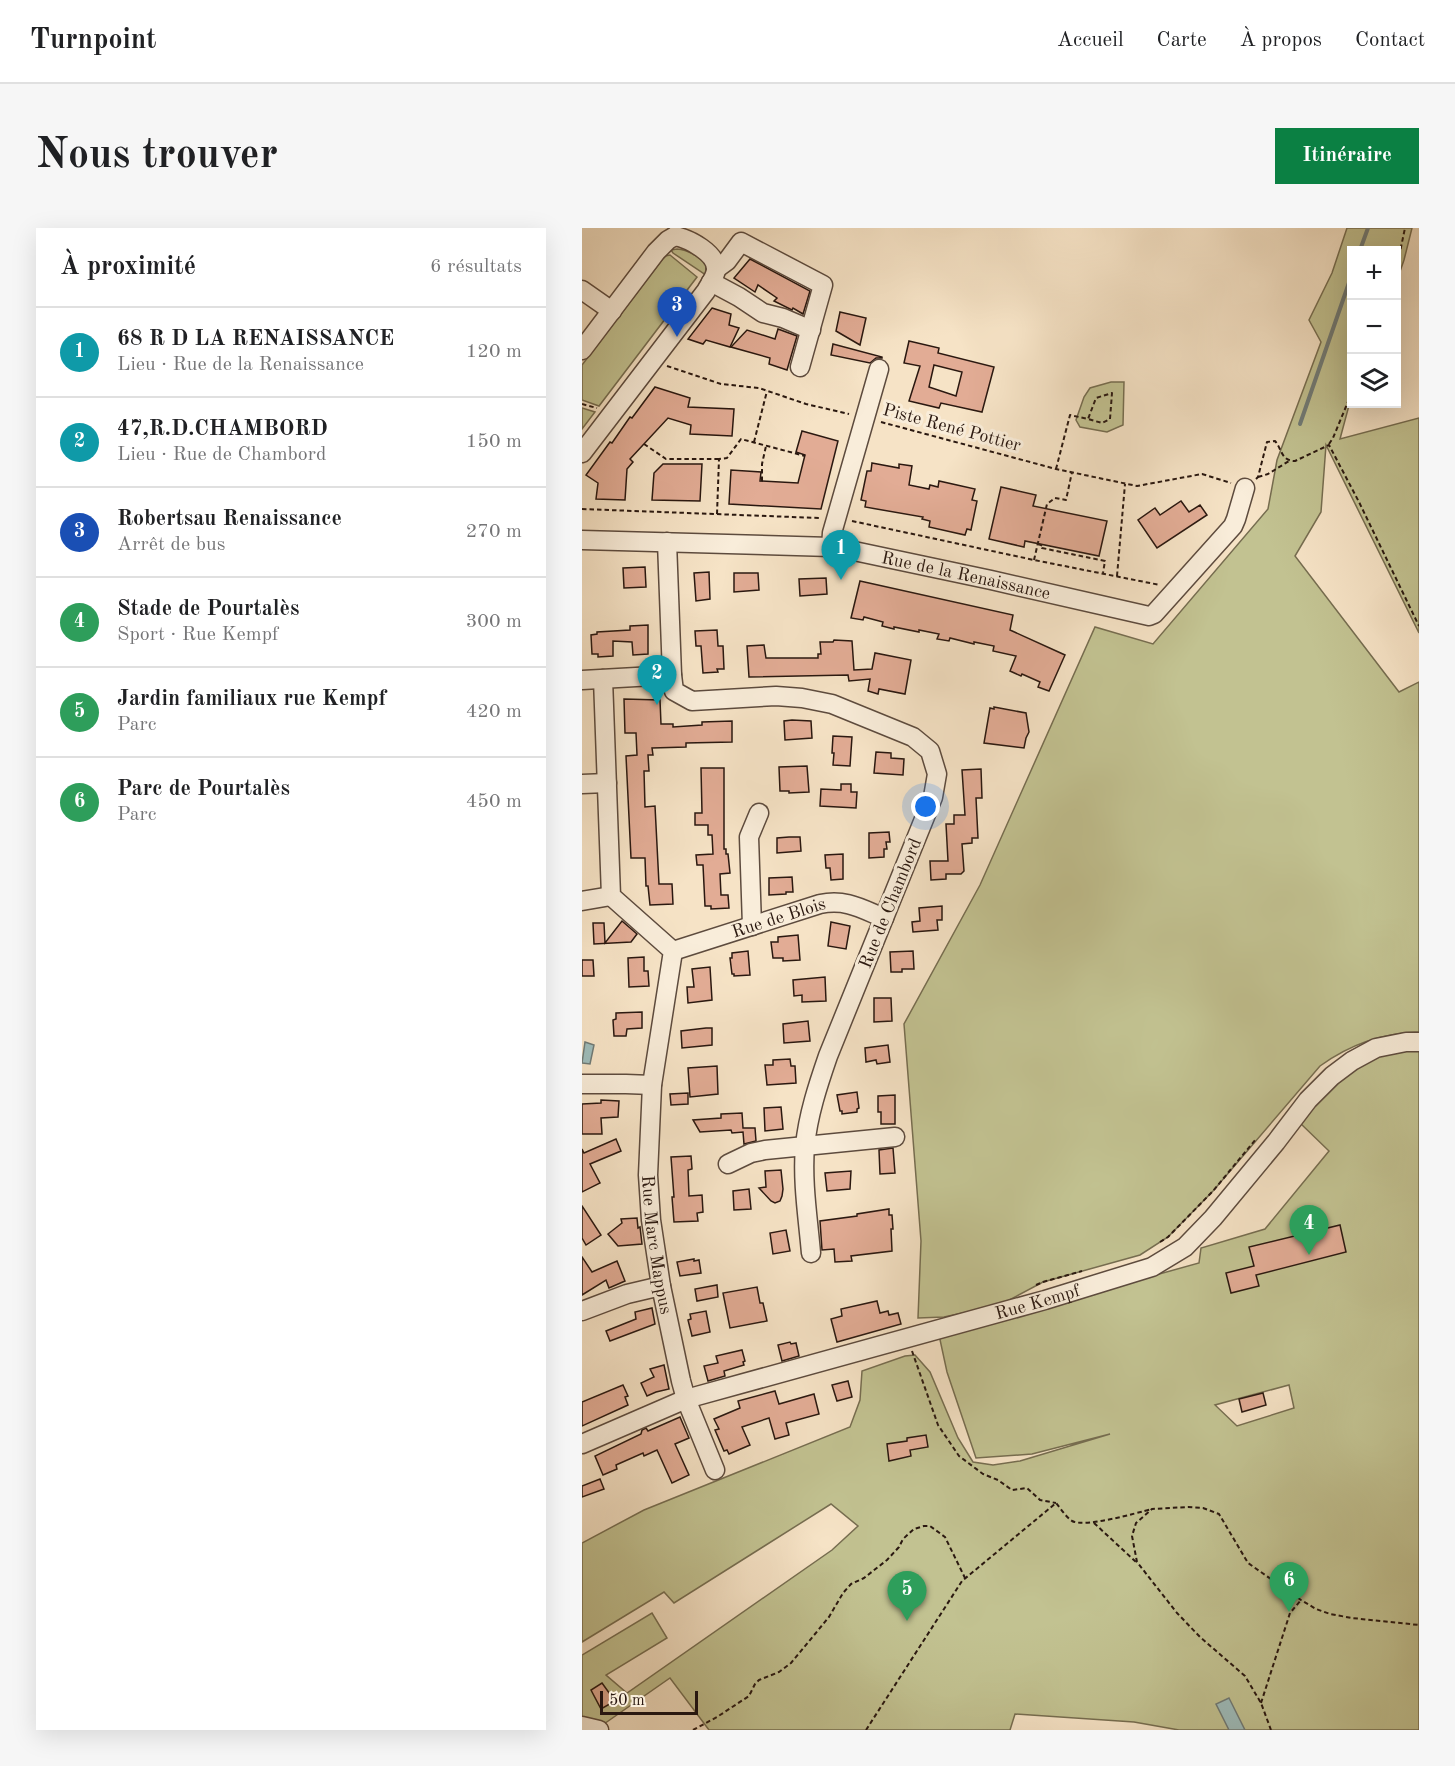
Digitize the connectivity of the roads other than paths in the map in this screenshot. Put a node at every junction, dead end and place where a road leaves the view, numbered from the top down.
1 (673, 232) edge
2 (714, 276) junction
3 (582, 291) edge
4 (612, 310) junction
5 (811, 330) junction
6 (585, 342) edge
7 (800, 367) dead end
8 (879, 369) dead end
9 (582, 453) edge
10 (1252, 483) road end
11 (582, 540) edge
12 (667, 542) junction
13 (831, 547) junction
14 (672, 675) junction
15 (603, 679) junction
16 (582, 680) edge
17 (607, 783) junction
18 (582, 784) edge
19 (759, 813) dead end
20 (611, 896) junction
21 (582, 901) edge
22 (884, 918) junction
23 (752, 926) junction
24 (673, 951) junction
25 (1419, 1042) edge
26 (582, 1084) edge
27 (652, 1085) junction
28 (895, 1137) dead end
29 (805, 1146) junction
30 (728, 1164) dead end
31 (810, 1253) dead end
32 (661, 1286) junction
33 (582, 1311) edge
34 (686, 1399) junction
35 (582, 1444) edge
36 (715, 1470) dead end
37 (582, 1726) edge
38 (599, 1730) edge

1 - 2 street
1 - 4 street
2 - 5 street
2 - 5 street
2 - 9 street
3 - 4 street
4 - 6 street
5 - 7 street
8 - 13 street
10 - 13 street, Rue de la Renaissance
11 - 12 street, Rue de la Renaissance
12 - 13 street, Rue de la Renaissance
12 - 14 street, Rue de Chambord
14 - 15 street
14 - 22 street, Rue de Chambord
15 - 16 street
15 - 17 street
17 - 18 street
17 - 20 street
19 - 23 street
20 - 21 street
20 - 24 street
22 - 23 street, Rue de Blois
22 - 29 street, Rue de Chambord
23 - 24 street, Rue de Blois
24 - 27 street, Rue Marc Mappus
25 - 34 street, Rue Kempf
26 - 27 street
27 - 32 street, Rue Marc Mappus
28 - 29 street
29 - 30 street
29 - 31 street, Rue de Chambord
32 - 33 street
32 - 34 street, Rue Marc Mappus
34 - 35 street, Rue Kempf
34 - 36 street, Rue Marc Mappus
37 - 38 street

